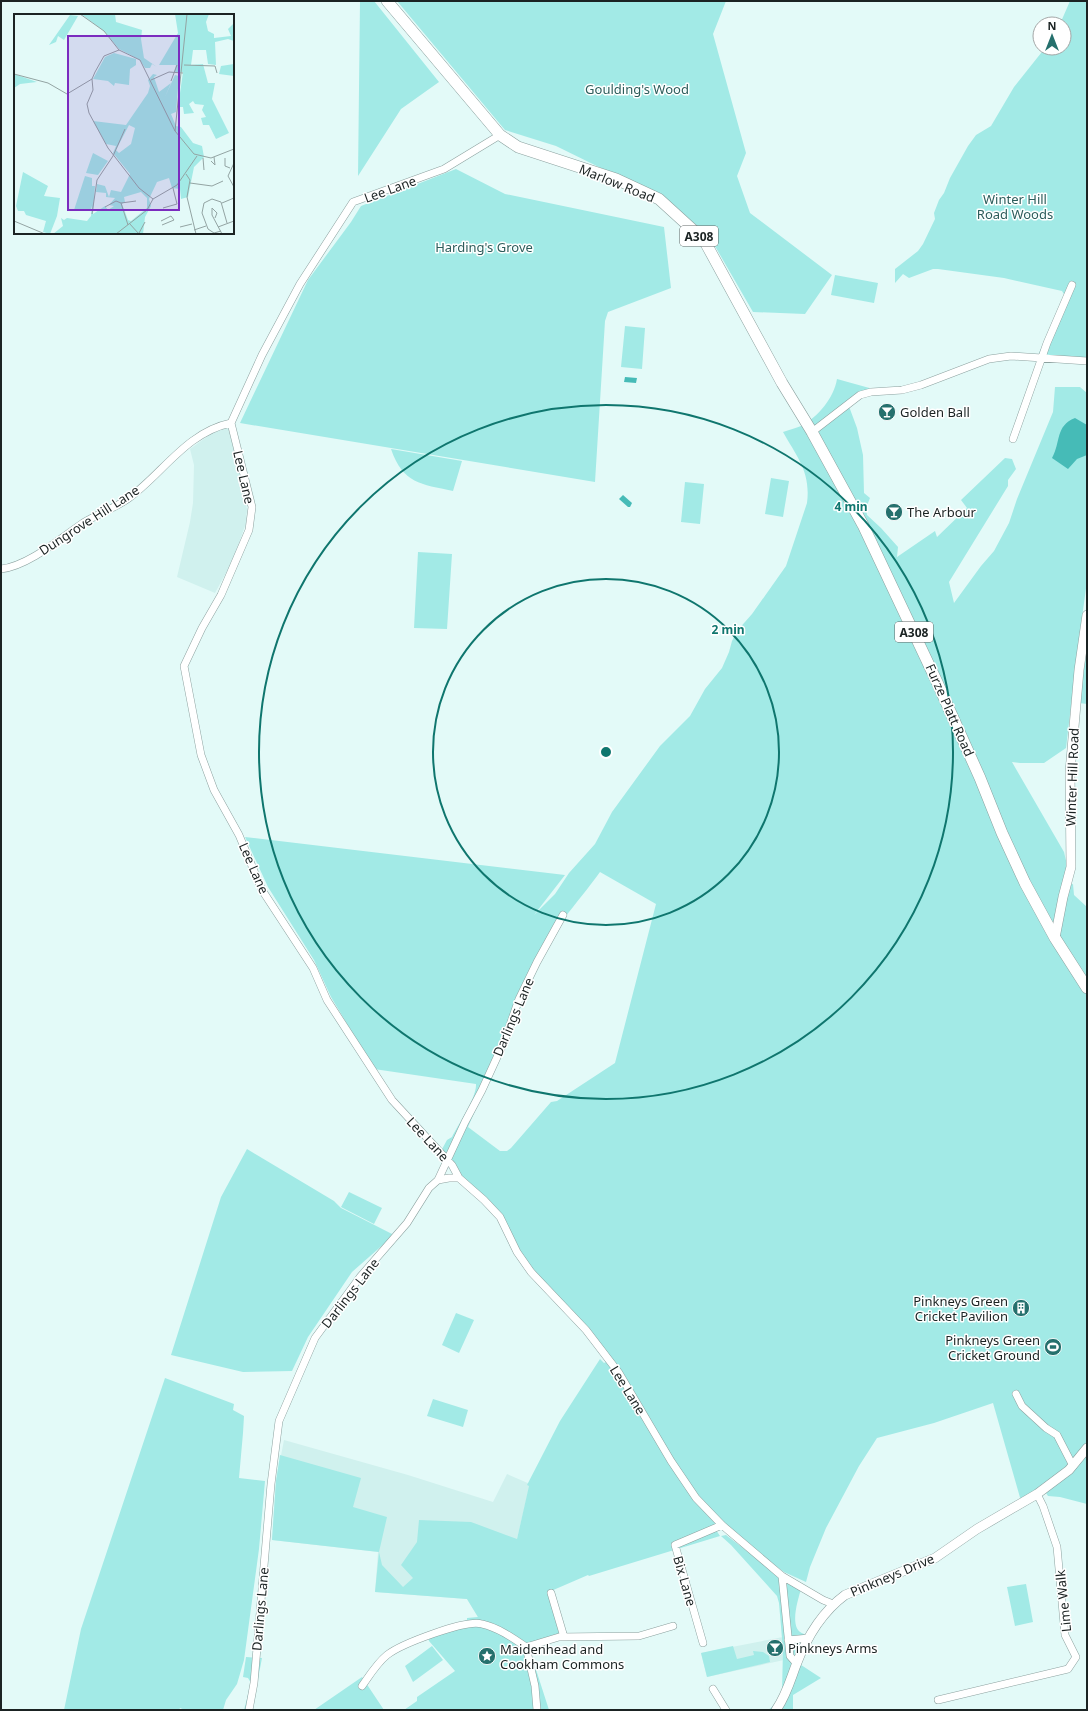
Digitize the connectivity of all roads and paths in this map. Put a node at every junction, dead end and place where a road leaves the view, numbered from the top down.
1 (387, 1) edge
2 (500, 136) junction
3 (1072, 285) dead end
4 (1042, 357) junction
5 (1087, 361) edge
6 (231, 423) junction
7 (812, 432) junction
8 (1013, 439) dead end
9 (1, 569) edge
10 (1087, 615) edge
11 (563, 915) dead end
12 (1055, 938) junction
13 (1087, 988) edge
14 (447, 1161) junction
15 (460, 1178) junction
16 (438, 1180) junction
17 (1016, 1394) dead end
18 (1087, 1448) edge
19 (1073, 1466) junction
20 (1038, 1494) junction
21 (722, 1525) junction
22 (782, 1576) junction
23 (552, 1593) dead end
24 (833, 1604) junction
25 (673, 1626) dead end
26 (564, 1637) junction
27 (809, 1638) junction
28 (788, 1640) junction
29 (703, 1643) dead end
30 (526, 1647) junction
31 (797, 1664) junction
32 (362, 1686) dead end
33 (713, 1689) dead end
34 (938, 1700) dead end
35 (249, 1710) edge
36 (537, 1710) edge
37 (726, 1710) edge
38 (776, 1710) edge

1 - 2 main road, Marlow Road / A308
2 - 6 street, Lee Lane
2 - 7 main road, Marlow Road / A308
3 - 4 street
4 - 5 street
4 - 7 street
4 - 8 street
6 - 9 street, Dungrove Hill Lane
6 - 14 street, Lee Lane
7 - 12 main road, Furze Platt Road / A308
10 - 12 street, Winter Hill Road
11 - 14 street, Darlings Lane
12 - 13 main road, Furze Platt Road / A308
14 - 15 street, Lee Lane
14 - 16 street, Darlings Lane
15 - 16 street
15 - 21 street, Lee Lane
16 - 35 street, Darlings Lane
17 - 19 street
18 - 19 street, Pinkneys Drive
19 - 20 street, Pinkneys Drive
20 - 24 street, Pinkneys Drive
20 - 34 street, Lime Walk
21 - 22 street, Lee Lane
21 - 29 street, Bix Lane
22 - 24 street, Lee Lane
22 - 28 street
23 - 26 street
24 - 27 street, Pinkneys Drive
25 - 26 street
26 - 30 street
27 - 28 street
27 - 31 street, Pinkneys Drive
28 - 31 street
30 - 32 street
30 - 36 street
31 - 38 street, Pinkneys Drive
33 - 37 street

